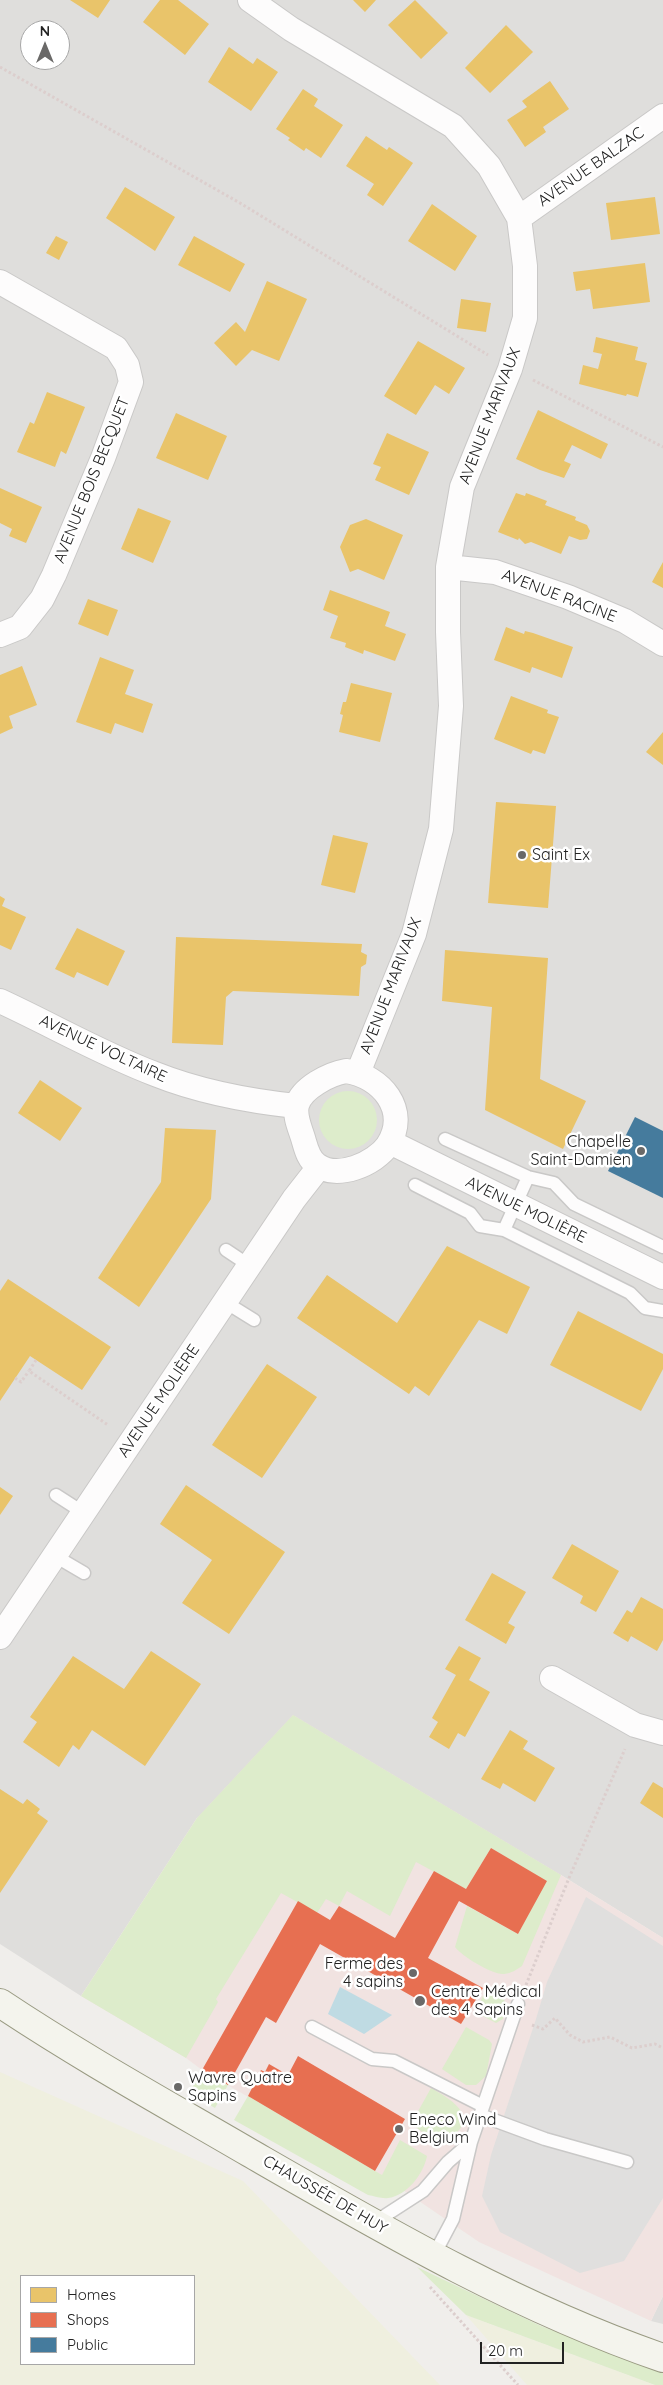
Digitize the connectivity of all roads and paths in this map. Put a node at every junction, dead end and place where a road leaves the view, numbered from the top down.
1 (250, 0) edge
2 (0, 67) edge
3 (663, 116) edge
4 (520, 218) junction
5 (0, 282) edge
6 (510, 369) junction
7 (663, 447) edge
8 (448, 567) junction
9 (0, 635) edge
10 (663, 644) edge
11 (0, 1002) edge
12 (358, 1073) junction
13 (296, 1106) junction
14 (445, 1139) dead end
15 (390, 1142) junction
16 (319, 1167) junction
17 (528, 1177) junction
18 (415, 1185) dead end
19 (515, 1204) junction
20 (504, 1230) junction
21 (663, 1247) edge
22 (226, 1250) dead end
23 (250, 1266) junction
24 (663, 1277) edge
25 (225, 1302) junction
26 (663, 1311) edge
27 (254, 1320) dead end
28 (36, 1360) dead end
29 (29, 1371) junction
30 (15, 1378) dead end
31 (108, 1425) dead end
32 (56, 1495) dead end
33 (84, 1513) junction
34 (55, 1556) junction
35 (84, 1573) dead end
36 (0, 1637) edge
37 (552, 1678) dead end
38 (635, 1725) junction
39 (663, 1733) edge
40 (0, 2003) edge
41 (518, 2004) joint
42 (513, 2019) junction
43 (312, 2027) dead end
44 (663, 2048) edge
45 (482, 2110) junction
46 (471, 2142) junction
47 (627, 2162) dead end
48 (372, 2224) junction
49 (434, 2254) junction
50 (425, 2282) dead end
51 (663, 2358) edge
52 (518, 2385) edge

1 - 4 street, AVENUE MARIVAUX
2 - 6 path
3 - 4 street, AVENUE BALZAC
4 - 6 street, AVENUE MARIVAUX
5 - 9 street, AVENUE BOIS BECQUET
6 - 7 path
6 - 8 street, AVENUE MARIVAUX
8 - 10 street, AVENUE RACINE
8 - 12 street, AVENUE MARIVAUX
11 - 13 street, AVENUE VOLTAIRE
12 - 13 street
12 - 15 street
13 - 16 street
14 - 17 lane
15 - 16 street
15 - 19 street, AVENUE MOLIÈRE
16 - 23 street, AVENUE MOLIÈRE
17 - 19 lane
17 - 21 lane
18 - 20 lane
19 - 20 lane
19 - 24 street, AVENUE MOLIÈRE
20 - 26 lane
22 - 23 lane
23 - 25 street, AVENUE MOLIÈRE
25 - 27 lane
25 - 33 street, AVENUE MOLIÈRE
28 - 29 path
29 - 30 path
29 - 31 path
32 - 33 lane
33 - 34 street, AVENUE MOLIÈRE
34 - 35 lane
34 - 36 street, AVENUE MOLIÈRE
37 - 38 street
38 - 39 street
38 - 41 path
40 - 48 main road, CHAUSSÉE DE HUY
41 - 42 lane
42 - 44 path
42 - 45 lane
43 - 45 lane
45 - 46 lane
45 - 47 lane
46 - 48 lane
46 - 49 lane
48 - 49 main road, CHAUSSÉE DE HUY
49 - 51 main road, CHAUSSÉE DE HUY
50 - 52 path

